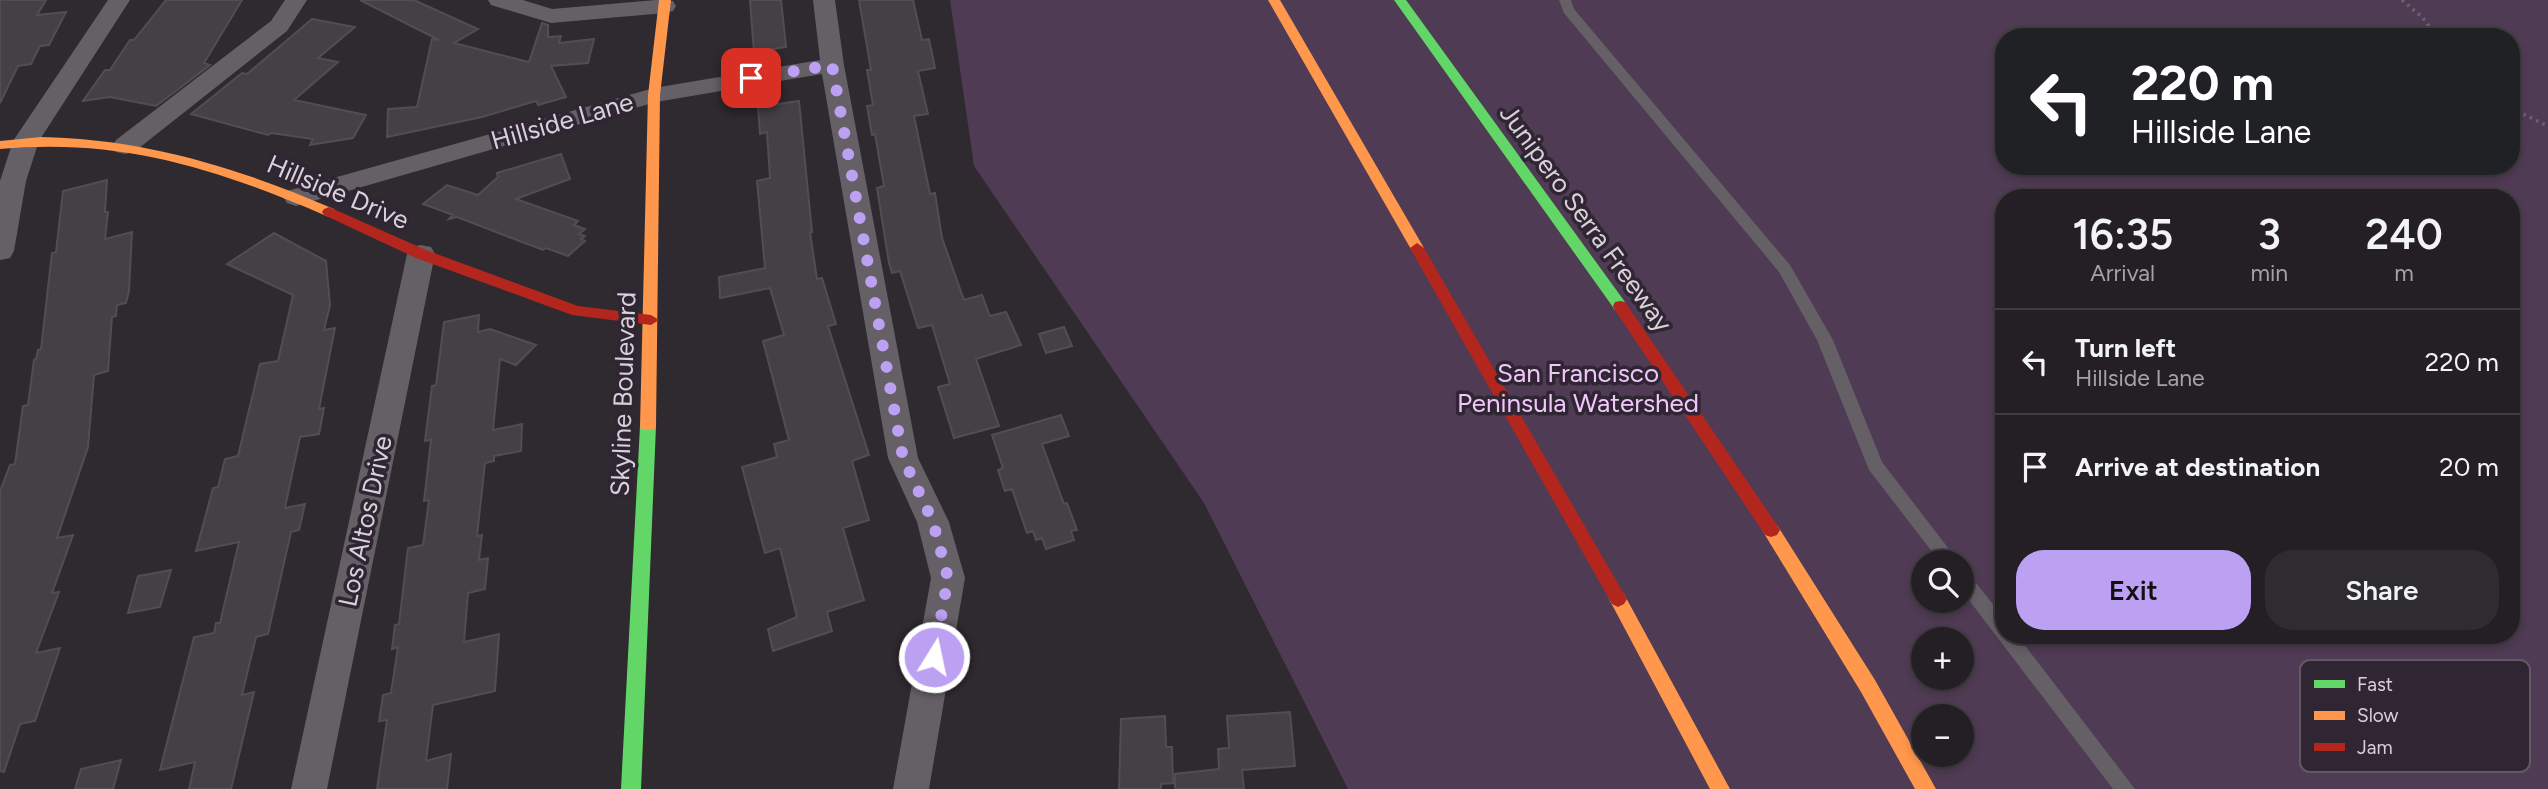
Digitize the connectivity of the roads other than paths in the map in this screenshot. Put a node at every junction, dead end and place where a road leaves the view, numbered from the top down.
1 (119, 0) edge
2 (296, 0) edge
3 (499, 0) edge
4 (824, 0) edge
5 (1274, 0) edge
6 (1400, 0) edge
7 (1565, 0) edge
8 (665, 3) edge
9 (832, 65) junction
10 (654, 95) junction
11 (26, 141) junction
12 (0, 145) edge
13 (125, 146) junction
14 (296, 197) junction
15 (0, 251) edge
16 (421, 254) junction
17 (651, 320) junction
18 (1941, 550) edge
19 (1974, 594) edge
20 (1995, 621) edge
21 (2013, 644) edge
22 (309, 789) edge
23 (631, 789) edge
24 (911, 789) edge
25 (1720, 789) edge
26 (1926, 789) edge
27 (2125, 789) edge

1 - 11 street
2 - 13 street
3 - 8 street
4 - 9 street
5 - 25 main road
6 - 26 main road, Junipero Serra Freeway
7 - 18 lane
8 - 10 main road, Skyline Boulevard
9 - 10 street, Hillside Lane
9 - 24 street
10 - 14 street, Hillside Lane
10 - 17 main road, Skyline Boulevard
11 - 12 main road, Hillside Drive
11 - 13 main road, Hillside Drive
11 - 15 street
13 - 14 main road, Hillside Drive
14 - 16 main road, Hillside Drive
16 - 17 main road, Hillside Drive
16 - 22 street, Los Altos Drive
17 - 23 main road, Skyline Boulevard
19 - 20 lane
21 - 27 lane

